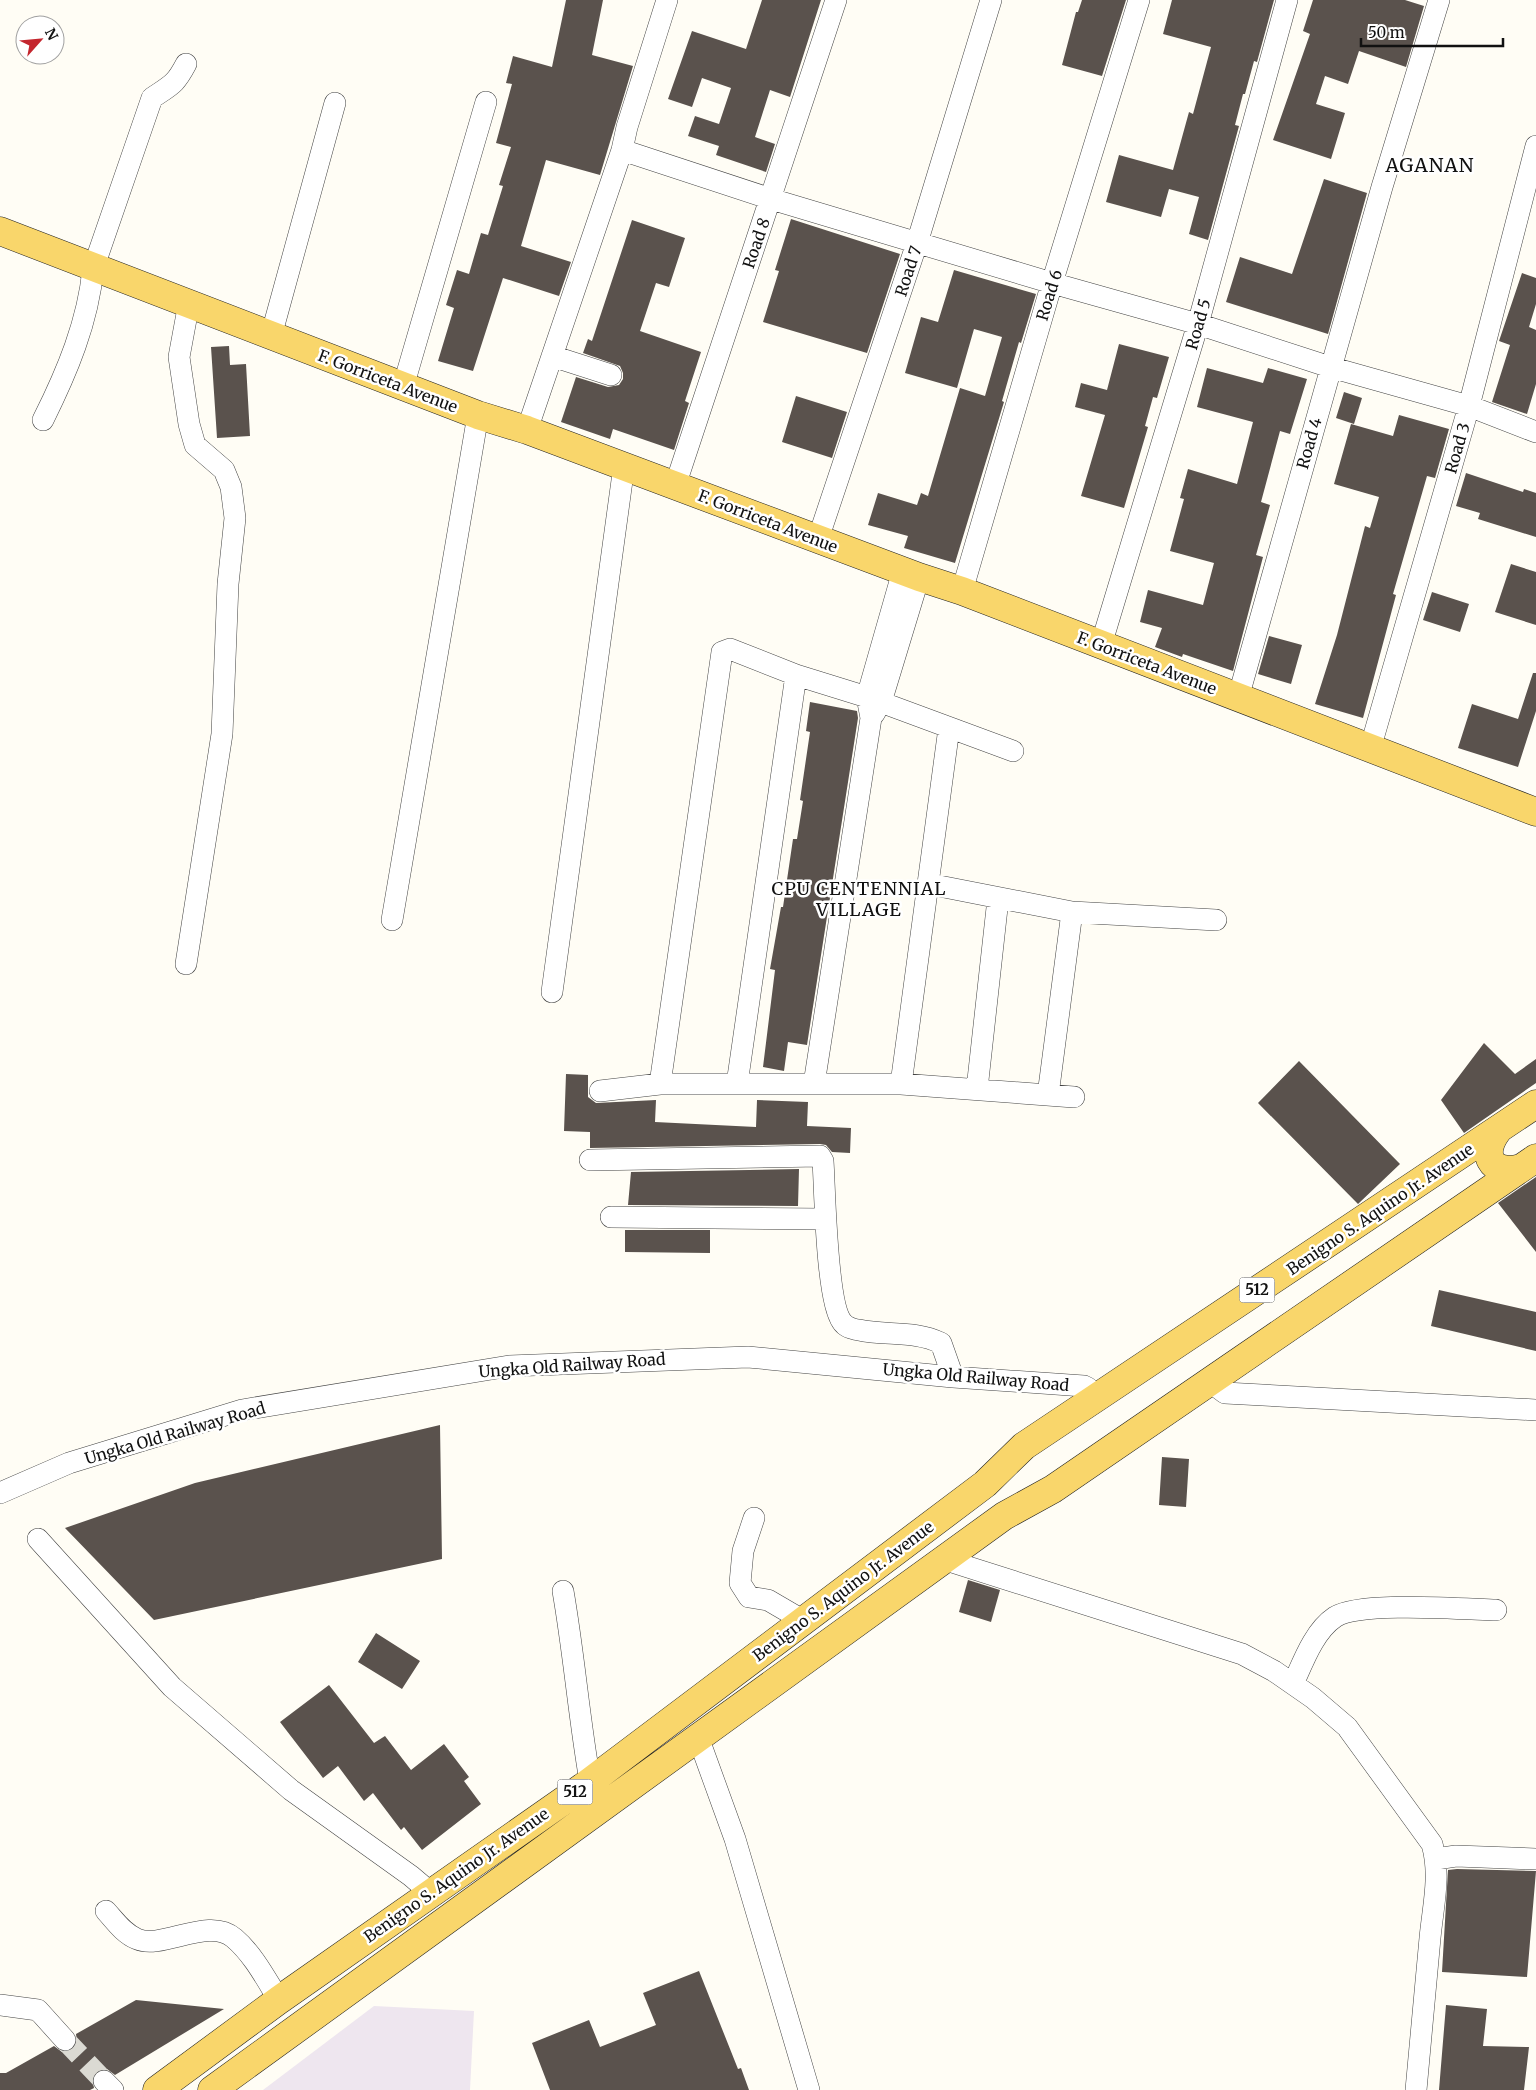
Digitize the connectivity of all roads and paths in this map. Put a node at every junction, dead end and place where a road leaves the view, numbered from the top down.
1 (667, 0) edge
2 (836, 0) edge
3 (991, 0) edge
4 (1139, 0) edge
5 (1287, 0) edge
6 (1439, 0) edge
7 (186, 64) dead end
8 (486, 102) dead end
9 (336, 103) dead end
10 (1536, 146) edge
11 (622, 150) junction
12 (771, 199) junction
13 (0, 231) edge
14 (917, 243) junction
15 (93, 269) junction
16 (1052, 283) junction
17 (189, 303) junction
18 (1198, 324) junction
19 (271, 336) junction
20 (552, 356) junction
21 (1330, 367) junction
22 (611, 375) dead end
23 (403, 387) junction
24 (1469, 406) junction
25 (478, 415) junction
26 (43, 420) dead end
27 (527, 430) junction
28 (1536, 432) edge
29 (624, 466) junction
30 (675, 486) junction
31 (818, 539) junction
32 (911, 574) junction
33 (962, 591) junction
34 (1101, 645) junction
35 (796, 676) junction
36 (1238, 698) junction
37 (873, 706) junction
38 (949, 728) junction
39 (1370, 749) junction
40 (1012, 751) dead end
41 (1535, 808) edge
42 (929, 884) junction
43 (998, 899) junction
44 (1072, 912) junction
45 (392, 920) dead end
46 (1216, 920) dead end
47 (186, 964) dead end
48 (552, 992) dead end
49 (660, 1084) junction
50 (737, 1084) junction
51 (814, 1084) junction
52 (901, 1084) junction
53 (977, 1089) junction
54 (600, 1091) dead end
55 (1048, 1095) junction
56 (1074, 1097) dead end
57 (1536, 1104) edge
58 (1498, 1129) junction
59 (590, 1160) dead end
60 (1529, 1163) edge
61 (611, 1217) dead end
62 (824, 1219) junction
63 (953, 1377) junction
64 (1212, 1380) junction
65 (1094, 1399) junction
66 (1536, 1410) edge
67 (0, 1493) edge
68 (754, 1518) dead end
69 (922, 1530) junction
70 (38, 1539) dead end
71 (946, 1560) junction
72 (563, 1591) dead end
73 (1496, 1610) dead end
74 (804, 1621) junction
75 (1293, 1684) junction
76 (698, 1737) junction
77 (586, 1784) junction
78 (598, 1809) junction
79 (1436, 1858) junction
80 (1536, 1859) edge
81 (431, 1893) junction
82 (106, 1911) dead end
83 (279, 2000) junction
84 (0, 2004) edge
85 (66, 2040) tunnel mouth
86 (158, 2090) edge
87 (212, 2090) edge
88 (809, 2090) edge
89 (1416, 2090) edge

1 - 11 street
2 - 12 street, Road 8
3 - 14 street, Road 7
4 - 16 street, Road 6
5 - 18 street, Road 5
6 - 21 street, Road 4
7 - 15 street
8 - 23 street
9 - 19 street
10 - 24 street, Road 3
11 - 12 street
11 - 20 street
12 - 14 street
12 - 30 street, Road 8
13 - 15 main road, F. Gorriceta Avenue
14 - 16 street
14 - 31 street, Road 7
15 - 17 main road, F. Gorriceta Avenue
15 - 26 street
16 - 18 street
16 - 33 street, Road 6
17 - 19 main road, F. Gorriceta Avenue
17 - 47 street
18 - 21 street
18 - 34 street, Road 5
19 - 23 main road, F. Gorriceta Avenue
20 - 22 street
20 - 27 street
21 - 24 street
21 - 36 street, Road 4
23 - 25 main road, F. Gorriceta Avenue
24 - 28 street
24 - 39 street, Road 3
25 - 27 main road, F. Gorriceta Avenue
25 - 45 street
27 - 29 main road, F. Gorriceta Avenue
29 - 30 main road, F. Gorriceta Avenue
29 - 48 street
30 - 31 main road, F. Gorriceta Avenue
31 - 32 main road, F. Gorriceta Avenue
32 - 33 main road, F. Gorriceta Avenue
32 - 37 street
33 - 34 main road, F. Gorriceta Avenue
34 - 36 main road, F. Gorriceta Avenue
35 - 37 street
35 - 49 street
35 - 50 street
36 - 39 main road, F. Gorriceta Avenue
37 - 38 street
37 - 51 street
38 - 40 street
38 - 42 street
39 - 41 main road, F. Gorriceta Avenue
42 - 43 street
42 - 52 street
43 - 44 street
43 - 53 street
44 - 46 street
44 - 55 street
49 - 50 street
49 - 54 street
50 - 51 street
51 - 52 street
52 - 53 street
53 - 55 street
55 - 56 street
57 - 58 main road, Benigno S. Aquino Jr. Avenue / 512
58 - 60 main road
58 - 65 main road, Benigno S. Aquino Jr. Avenue / 512
59 - 62 street
60 - 64 main road, Benigno S. Aquino Jr. Avenue / 512
61 - 62 street
62 - 63 street
63 - 65 street, Ungka Old Railway Road
63 - 67 street, Ungka Old Railway Road
64 - 66 street
64 - 71 main road, Benigno S. Aquino Jr. Avenue / 512
65 - 69 main road, Benigno S. Aquino Jr. Avenue / 512
68 - 74 street
69 - 71 main road
69 - 74 main road, Benigno S. Aquino Jr. Avenue / 512
70 - 81 street
71 - 75 street
71 - 76 main road, Benigno S. Aquino Jr. Avenue / 512
72 - 77 street
73 - 75 street
74 - 77 main road, Benigno S. Aquino Jr. Avenue / 512
75 - 79 street
76 - 78 main road, Benigno S. Aquino Jr. Avenue / 512
76 - 88 street
77 - 78 main road
77 - 81 main road, Benigno S. Aquino Jr. Avenue / 512
78 - 87 main road, Benigno S. Aquino Jr. Avenue / 512
79 - 80 street
79 - 89 street
81 - 83 main road, Benigno S. Aquino Jr. Avenue / 512
82 - 83 street
83 - 86 main road, Benigno S. Aquino Jr. Avenue / 512
84 - 85 street

